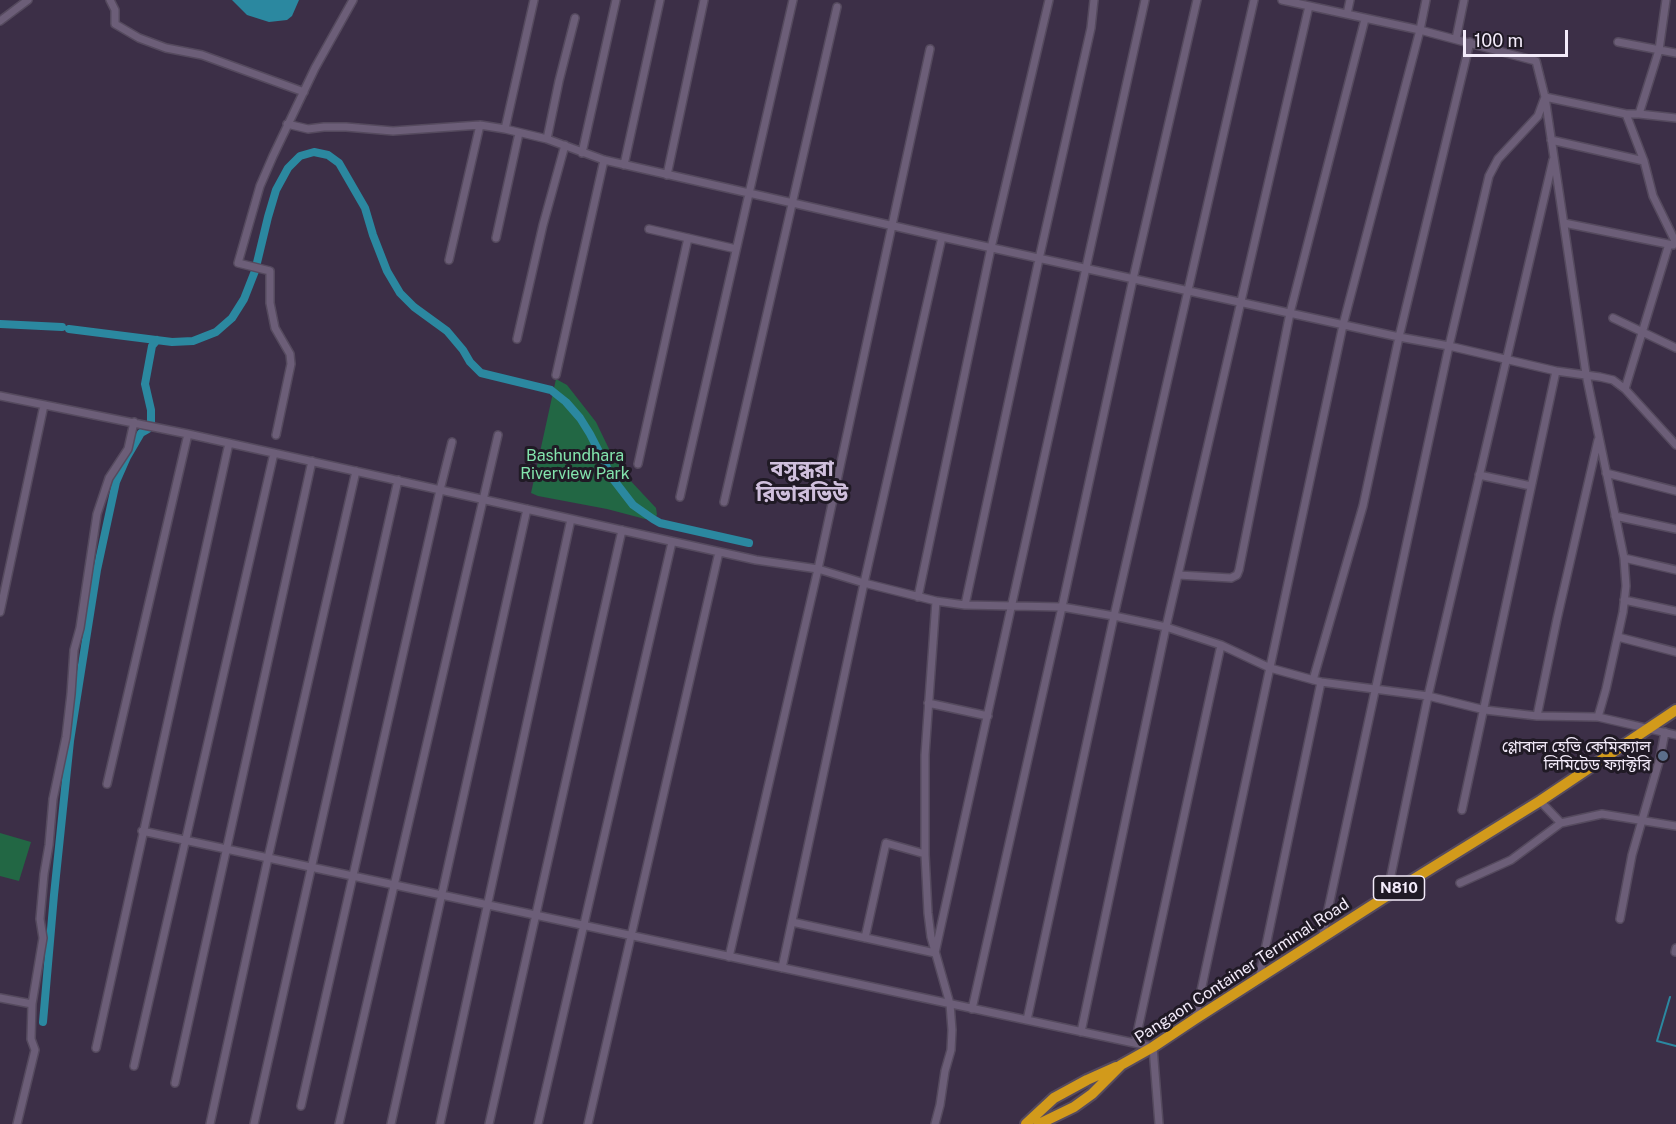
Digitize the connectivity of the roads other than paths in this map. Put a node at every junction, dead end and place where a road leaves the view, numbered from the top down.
1 (28, 0) edge
2 (110, 0) edge
3 (534, 0) edge
4 (616, 0) edge
5 (660, 0) edge
6 (704, 0) edge
7 (793, 0) edge
8 (1048, 0) edge
9 (1094, 0) edge
10 (1145, 0) edge
11 (1197, 0) edge
12 (1254, 0) edge
13 (1282, 0) edge
14 (1350, 0) edge
15 (1426, 0) edge
16 (1464, 0) edge
17 (1666, 0) edge
18 (354, 1) edge
19 (1312, 4) edge
20 (837, 7) dead end
21 (1347, 14) junction
22 (575, 18) dead end
23 (1365, 18) junction
24 (0, 21) edge
25 (1420, 30) junction
26 (1456, 39) junction
27 (1470, 42) junction
28 (1618, 42) dead end
29 (930, 49) dead end
30 (1659, 50) junction
31 (1676, 53) edge
32 (304, 92) junction
33 (1545, 97) junction
34 (1626, 114) junction
35 (1639, 114) junction
36 (1676, 118) edge
37 (287, 124) junction
38 (480, 124) junction
39 (505, 129) junction
40 (519, 133) junction
41 (547, 139) junction
42 (1551, 140) junction
43 (565, 145) junction
44 (582, 153) junction
45 (1553, 157) junction
46 (604, 160) junction
47 (1644, 161) junction
48 (624, 165) junction
49 (667, 175) junction
50 (749, 193) junction
51 (792, 203) junction
52 (1564, 223) junction
53 (893, 226) junction
54 (649, 229) dead end
55 (942, 237) junction
56 (496, 238) dead end
57 (688, 238) junction
58 (1674, 244) edge
59 (991, 248) junction
60 (736, 249) junction
61 (1039, 259) junction
62 (449, 260) dead end
63 (1086, 269) junction
64 (1133, 279) junction
65 (1188, 291) junction
66 (1239, 302) junction
67 (1290, 313) junction
68 (1614, 318) dead end
69 (1343, 325) junction
70 (1642, 331) junction
71 (1399, 337) junction
72 (517, 339) dead end
73 (1449, 345) junction
74 (1676, 348) edge
75 (1506, 358) junction
76 (1556, 371) junction
77 (1586, 374) junction
78 (556, 375) dead end
79 (1625, 388) junction
80 (0, 396) edge
81 (44, 405) junction
82 (134, 422) junction
83 (188, 434) junction
84 (276, 435) dead end
85 (498, 435) dead end
86 (1599, 437) junction
87 (453, 442) dead end
88 (229, 443) junction
89 (1676, 445) edge
90 (274, 453) junction
91 (312, 461) junction
92 (638, 464) dead end
93 (356, 471) junction
94 (1606, 473) junction
95 (1479, 476) junction
96 (398, 480) junction
97 (1532, 486) junction
98 (440, 490) junction
99 (1676, 491) edge
100 (680, 497) dead end
101 (483, 499) junction
102 (724, 502) dead end
103 (527, 509) junction
104 (1615, 516) junction
105 (571, 519) junction
106 (1676, 529) edge
107 (622, 530) junction
108 (672, 542) junction
109 (719, 552) junction
110 (1624, 558) junction
111 (818, 569) junction
112 (1676, 570) edge
113 (1178, 575) junction
114 (864, 583) junction
115 (918, 597) junction
116 (1624, 600) junction
117 (936, 601) junction
118 (965, 605) junction
119 (1013, 607) junction
120 (1062, 607) junction
121 (1676, 611) edge
122 (0, 612) edge
123 (1114, 615) junction
124 (1166, 627) junction
125 (1618, 637) junction
126 (1221, 645) junction
127 (1676, 652) edge
128 (1270, 668) junction
129 (1317, 681) junction
130 (1374, 689) junction
131 (1428, 696) junction
132 (928, 703) junction
133 (1485, 710) junction
134 (1676, 710) edge
135 (988, 716) junction
136 (1537, 716) junction
137 (1598, 717) junction
138 (1648, 728) junction
139 (1665, 732) junction
140 (1676, 735) edge
141 (107, 784) dead end
142 (1540, 801) junction
143 (1462, 810) dead end
144 (1641, 820) junction
145 (1561, 823) junction
146 (1676, 826) edge
147 (142, 831) junction
148 (185, 841) junction
149 (228, 850) junction
150 (925, 854) junction
151 (268, 858) junction
152 (310, 867) junction
153 (352, 876) junction
154 (1460, 883) dead end
155 (394, 885) junction
156 (1393, 892) junction
157 (440, 895) junction
158 (488, 905) junction
159 (536, 916) junction
160 (1620, 919) dead end
161 (792, 922) junction
162 (583, 925) junction
163 (631, 936) junction
164 (865, 938) junction
165 (1322, 938) junction
166 (935, 953) junction
167 (729, 957) junction
168 (782, 968) junction
169 (1259, 979) junction
170 (0, 998) edge
171 (32, 1004) junction
172 (950, 1004) junction
173 (972, 1008) junction
174 (1195, 1019) junction
175 (1027, 1020) junction
176 (1080, 1032) junction
177 (1135, 1044) junction
178 (1153, 1047) junction
179 (96, 1048) dead end
180 (1121, 1065) junction
181 (134, 1066) dead end
182 (175, 1083) dead end
183 (301, 1106) dead end
184 (17, 1124) edge
185 (210, 1124) edge
186 (254, 1124) edge
187 (339, 1124) edge
188 (390, 1124) edge
189 (440, 1124) edge
190 (489, 1124) edge
191 (538, 1124) edge
192 (588, 1124) edge
193 (935, 1124) edge
194 (1026, 1124) edge
195 (1039, 1124) edge
196 (1160, 1124) edge

1 - 24 street
2 - 32 street
3 - 39 street
4 - 44 street
5 - 48 street
6 - 49 street
7 - 50 street
8 - 59 street
9 - 61 street
10 - 63 street
11 - 64 street
12 - 65 street
13 - 19 street
14 - 21 street
15 - 25 street
16 - 26 street
17 - 30 street
18 - 32 street
19 - 21 street
19 - 66 street
20 - 51 street
21 - 23 street
22 - 41 street
23 - 25 street
23 - 67 street
25 - 26 street
25 - 69 street
26 - 27 street
27 - 33 street
27 - 71 street
28 - 30 street
29 - 53 street
30 - 31 street
30 - 35 street
32 - 37 street
33 - 34 street
33 - 42 street
33 - 73 street
34 - 35 street
34 - 47 street
35 - 36 street
37 - 38 street
37 - 84 street
38 - 39 street
38 - 62 street
39 - 40 street
40 - 41 street
40 - 56 street
41 - 43 street
42 - 45 street
42 - 47 street
43 - 44 street
43 - 72 street
44 - 46 street
45 - 52 street
45 - 75 street
46 - 48 street
46 - 78 street
47 - 58 street
48 - 49 street
49 - 50 street
50 - 51 street
50 - 60 street
51 - 53 street
51 - 102 street
52 - 58 street
52 - 77 street
53 - 55 street
53 - 111 street
54 - 57 street
55 - 59 street
55 - 114 street
57 - 60 street
57 - 92 street
58 - 70 street
59 - 61 street
59 - 115 street
60 - 100 street
61 - 63 street
61 - 118 street
63 - 64 street
63 - 119 street
64 - 65 street
64 - 120 street
65 - 66 street
65 - 123 street
66 - 67 street
66 - 113 street
67 - 69 street
67 - 113 street
68 - 70 street
69 - 71 street
69 - 128 street
70 - 74 street
70 - 79 street
71 - 73 street
71 - 129 street
73 - 75 street
73 - 130 street
75 - 76 street
75 - 95 street
76 - 77 street
76 - 97 street
77 - 79 street
77 - 86 street
79 - 89 street
80 - 81 street
81 - 82 street
81 - 122 street
82 - 83 street
82 - 171 street
83 - 88 street
83 - 141 street
85 - 101 street
86 - 94 street
86 - 136 street
87 - 98 street
88 - 90 street
88 - 147 street
90 - 91 street
90 - 148 street
91 - 93 street
91 - 149 street
93 - 96 street
93 - 151 street
94 - 99 street
94 - 104 street
95 - 97 street
95 - 131 street
96 - 98 street
96 - 152 street
97 - 133 street
98 - 101 street
98 - 153 street
101 - 103 street
101 - 155 street
103 - 105 street
103 - 157 street
104 - 106 street
104 - 110 street
105 - 107 street
105 - 158 street
107 - 108 street
107 - 159 street
108 - 109 street
108 - 162 street
109 - 111 street
109 - 163 street
110 - 112 street
110 - 116 street
111 - 114 street
111 - 167 street
113 - 124 street
114 - 115 street
114 - 161 street
115 - 117 street
116 - 121 street
116 - 125 street
117 - 118 street
117 - 132 street
118 - 119 street
119 - 120 street
119 - 135 street
120 - 123 street
120 - 173 street
123 - 124 street
123 - 175 street
124 - 126 street
124 - 176 street
125 - 127 street
125 - 137 street
126 - 128 street
126 - 177 street
128 - 129 street
128 - 174 street
129 - 130 street
129 - 169 street
130 - 131 street
130 - 165 street
131 - 133 street
131 - 156 street
132 - 135 street
132 - 150 street
133 - 136 street
133 - 143 street
134 - 138 highway, Pangaon Container Terminal Road / N810
135 - 166 street
136 - 137 street
137 - 138 street
138 - 139 street
138 - 142 highway, Pangaon Container Terminal Road / N810
139 - 140 street
139 - 144 street
142 - 145 street
142 - 156 highway, Pangaon Container Terminal Road / N810
144 - 145 street
144 - 146 street
144 - 160 street
145 - 154 street
147 - 148 street
147 - 179 street
148 - 149 street
148 - 181 street
149 - 151 street
149 - 182 street
150 - 164 street
150 - 166 street
151 - 152 street
151 - 185 street
152 - 153 street
152 - 186 street
153 - 155 street
153 - 183 street
155 - 157 street
155 - 187 street
156 - 165 highway, Pangaon Container Terminal Road / N810
157 - 158 street
157 - 188 street
158 - 159 street
158 - 189 street
159 - 162 street
159 - 190 street
161 - 164 street
161 - 168 street
162 - 163 street
162 - 191 street
163 - 167 street
163 - 192 street
164 - 166 street
165 - 169 highway, Pangaon Container Terminal Road / N810
166 - 172 street
167 - 168 street
168 - 172 street
169 - 174 highway, Pangaon Container Terminal Road / N810
170 - 171 street
171 - 184 street
172 - 173 street
172 - 193 street
173 - 175 street
174 - 178 highway, Pangaon Container Terminal Road / N810
175 - 176 street
176 - 177 street
177 - 178 street
178 - 180 highway, Pangaon Container Terminal Road / N810
178 - 196 street
180 - 194 highway, N810
180 - 195 highway, Pangaon Container Terminal Road / N810

